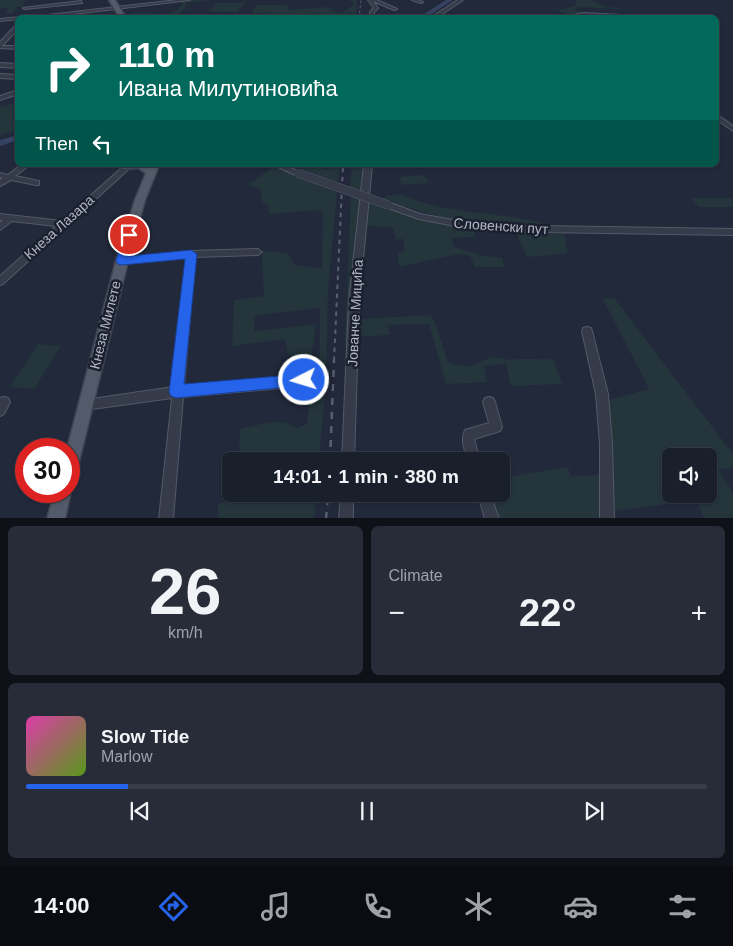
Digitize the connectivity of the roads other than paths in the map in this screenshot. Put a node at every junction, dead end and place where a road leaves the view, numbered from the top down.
1 (28, 0) edge
2 (112, 0) edge
3 (188, 0) edge
4 (280, 0) edge
5 (291, 0) edge
6 (370, 0) edge
7 (374, 0) edge
8 (414, 0) edge
9 (461, 0) edge
10 (81, 1) edge
11 (421, 2) dead end
12 (116, 7) junction
13 (25, 8) junction
14 (395, 9) dead end
15 (83, 11) junction
16 (22, 15) edge
17 (48, 15) edge
18 (87, 15) edge
19 (121, 15) edge
20 (372, 15) edge
21 (437, 15) edge
22 (578, 15) edge
23 (609, 15) edge
24 (15, 19) edge
25 (0, 20) edge
26 (15, 30) edge
27 (12, 33) junction
28 (0, 34) edge
29 (0, 46) edge
30 (15, 48) edge
31 (0, 65) edge
32 (11, 65) junction
33 (15, 66) edge
34 (0, 74) edge
35 (15, 76) edge
36 (15, 93) edge
37 (0, 98) edge
38 (719, 118) edge
39 (733, 129) edge
40 (23, 167) edge
41 (284, 167) edge
42 (368, 167) edge
43 (124, 168) edge
44 (150, 171) edge
45 (0, 175) edge
46 (9, 177) junction
47 (36, 183) dead end
48 (0, 184) edge
49 (0, 217) edge
50 (12, 218) junction
51 (63, 224) junction
52 (0, 227) edge
53 (733, 232) edge
54 (258, 252) dead end
55 (191, 254) junction
56 (122, 261) junction
57 (0, 281) edge
58 (587, 331) dead end
59 (304, 380) dead end
60 (176, 392) junction
61 (489, 402) dead end
62 (85, 405) junction
63 (77, 438) edge
64 (468, 439) joint
65 (348, 452) edge
66 (472, 452) edge
67 (347, 502) edge
68 (487, 502) edge
69 (60, 503) edge
70 (56, 518) edge
71 (166, 518) edge
72 (346, 518) edge
73 (492, 518) edge
74 (607, 518) edge

1 - 13 street
2 - 12 main road
3 - 12 street
4 - 5 street
6 - 20 street
7 - 14 street
8 - 11 street
9 - 21 street
10 - 13 street
10 - 15 street
12 - 15 street
12 - 19 main road
13 - 16 street
15 - 17 street
15 - 18 street
22 - 23 street
24 - 25 street
26 - 27 street
27 - 28 street
27 - 29 street
29 - 30 street
31 - 32 street
32 - 33 street
32 - 34 street
34 - 35 street
36 - 37 street
38 - 39 street
40 - 46 street
41 - 53 street, Словенски пут, bridge
42 - 65 street, Јованче Мицића
43 - 51 street, Кнеза Лазара
44 - 56 main road, Кнеза Милете
45 - 46 street
46 - 47 street
46 - 48 street
49 - 50 street
50 - 51 street
50 - 52 street
51 - 57 street, Кнеза Лазара
54 - 55 street
55 - 56 street
55 - 60 street
56 - 62 main road, Кнеза Милете
58 - 74 street
59 - 60 street
60 - 62 street
60 - 71 street
61 - 64 street
62 - 63 main road, Кнеза Милете
64 - 66 street
67 - 72 street
68 - 73 street
69 - 70 main road

